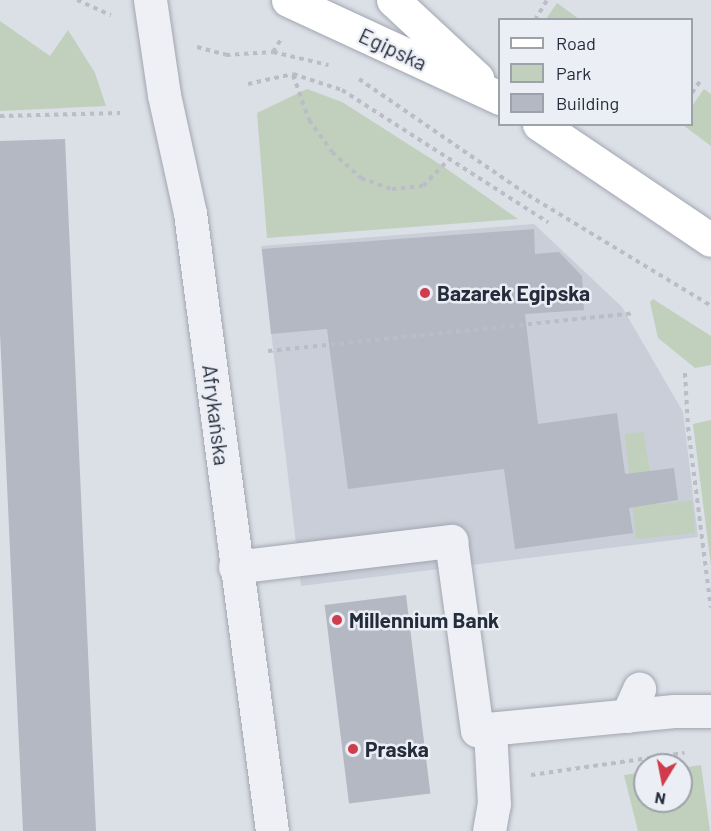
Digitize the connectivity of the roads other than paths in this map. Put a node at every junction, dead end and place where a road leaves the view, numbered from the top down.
1 (150, 0) edge
2 (288, 0) edge
3 (393, 0) edge
4 (498, 97) edge
5 (498, 98) edge
6 (542, 126) edge
7 (711, 240) edge
8 (236, 567) junction
9 (711, 711) edge
10 (490, 729) junction
11 (492, 817) edge
12 (272, 831) edge

1 - 8 street, Afrykańska
2 - 5 street, Egipska
3 - 4 street, Egipska
6 - 7 street
8 - 10 street
8 - 12 street, Afrykańska
9 - 10 street
10 - 11 street

